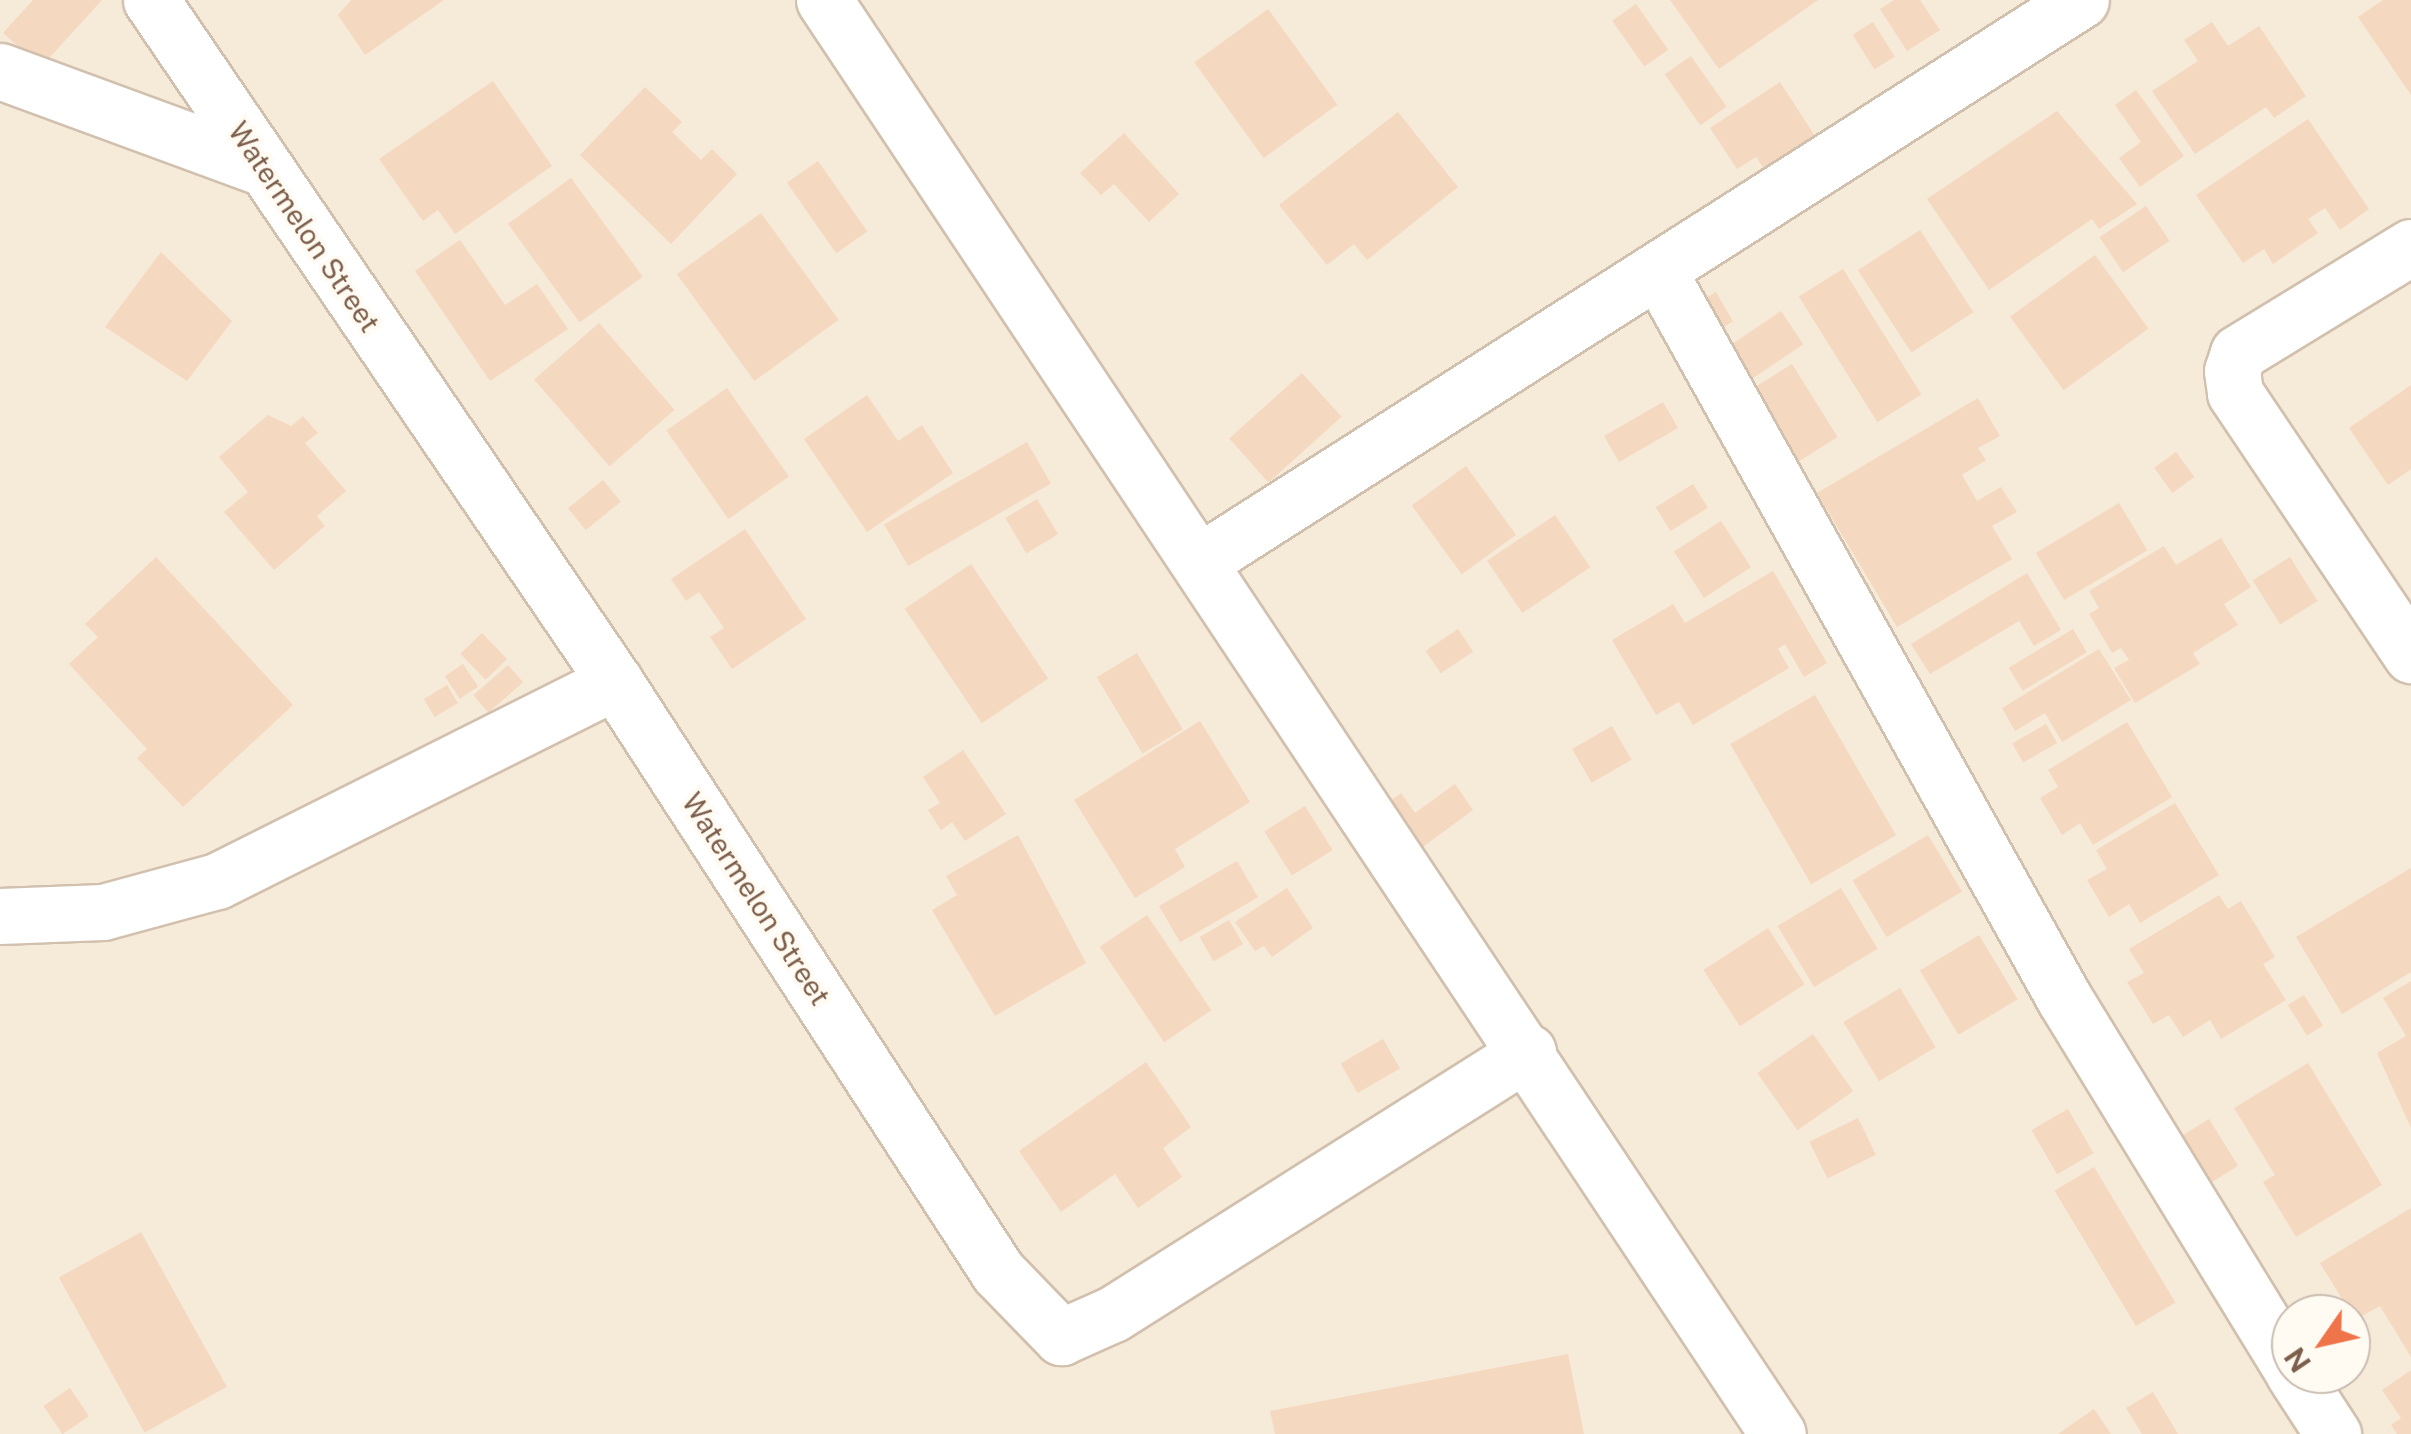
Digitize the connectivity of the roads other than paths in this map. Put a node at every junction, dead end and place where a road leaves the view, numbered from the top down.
1 (151, 0) edge
2 (824, 0) edge
3 (2055, 7) edge
4 (0, 70) edge
5 (263, 168) junction
6 (2411, 248) edge
7 (1660, 274) junction
8 (1202, 560) junction
9 (2411, 655) edge
10 (615, 682) junction
11 (0, 916) edge
12 (1528, 1052) junction
13 (2271, 1336) edge
14 (2307, 1394) edge
15 (1778, 1434) edge
16 (2333, 1434) edge

1 - 5 street, Watermelon Street
2 - 8 street
3 - 7 street
4 - 5 street
5 - 10 street, Watermelon Street
6 - 9 street
7 - 8 street
7 - 13 street
8 - 12 street
10 - 11 street
10 - 12 street, Watermelon Street
12 - 15 street
14 - 16 street

